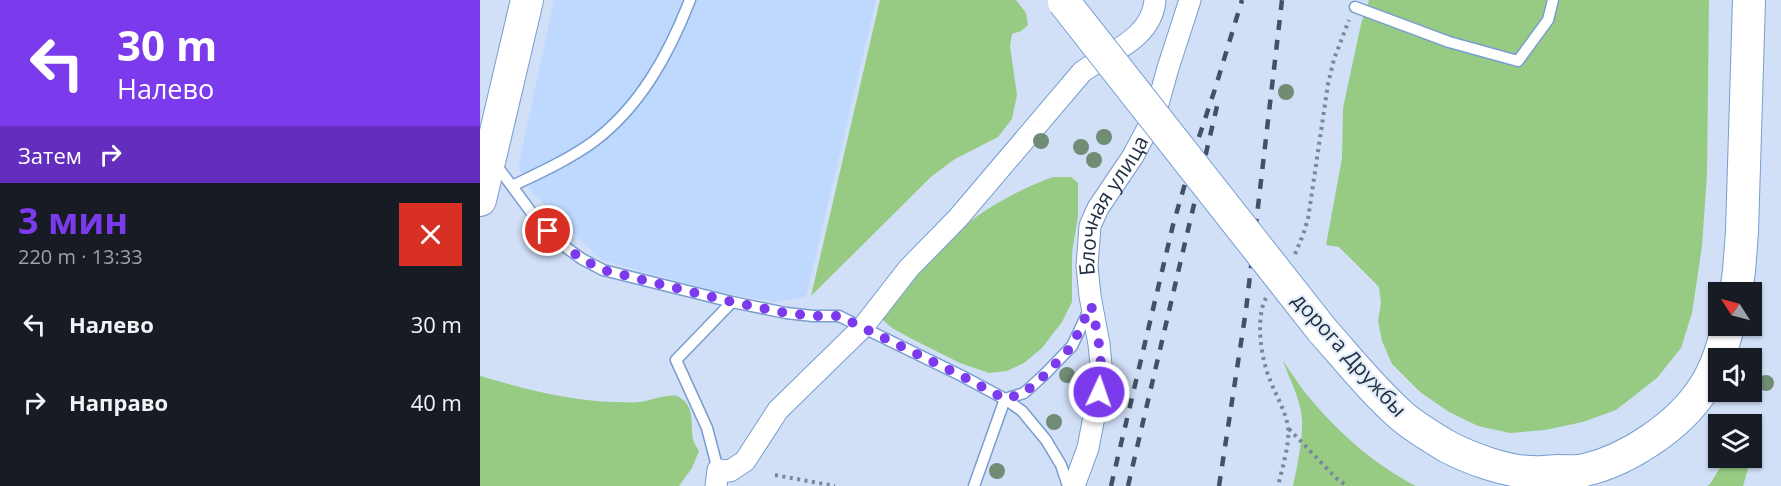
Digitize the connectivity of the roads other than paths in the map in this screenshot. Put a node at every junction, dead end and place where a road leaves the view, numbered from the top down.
1 (527, 0) edge
2 (690, 0) edge
3 (1155, 0) edge
4 (1190, 0) edge
5 (1553, 0) edge
6 (1749, 0) edge
7 (1064, 1) edge
8 (1354, 8) road end
9 (485, 151) edge
10 (512, 186) junction
11 (480, 200) edge
12 (1737, 282) edge
13 (732, 302) junction
14 (1091, 305) junction
15 (863, 327) junction
16 (1725, 336) edge
17 (1005, 399) junction
18 (717, 478) edge
19 (975, 486) edge
20 (1068, 486) edge
21 (1074, 486) edge

1 - 9 main road
2 - 10 lane
3 - 15 street
4 - 14 street, Блочная улица
5 - 8 lane
6 - 12 main road
7 - 16 main road, дорога Дружбы, bridge
9 - 10 lane
9 - 11 main road
10 - 13 lane
13 - 15 lane
13 - 18 lane
14 - 17 lane
14 - 21 street, Блочная улица
15 - 17 lane
15 - 18 street
17 - 19 lane
17 - 20 lane

